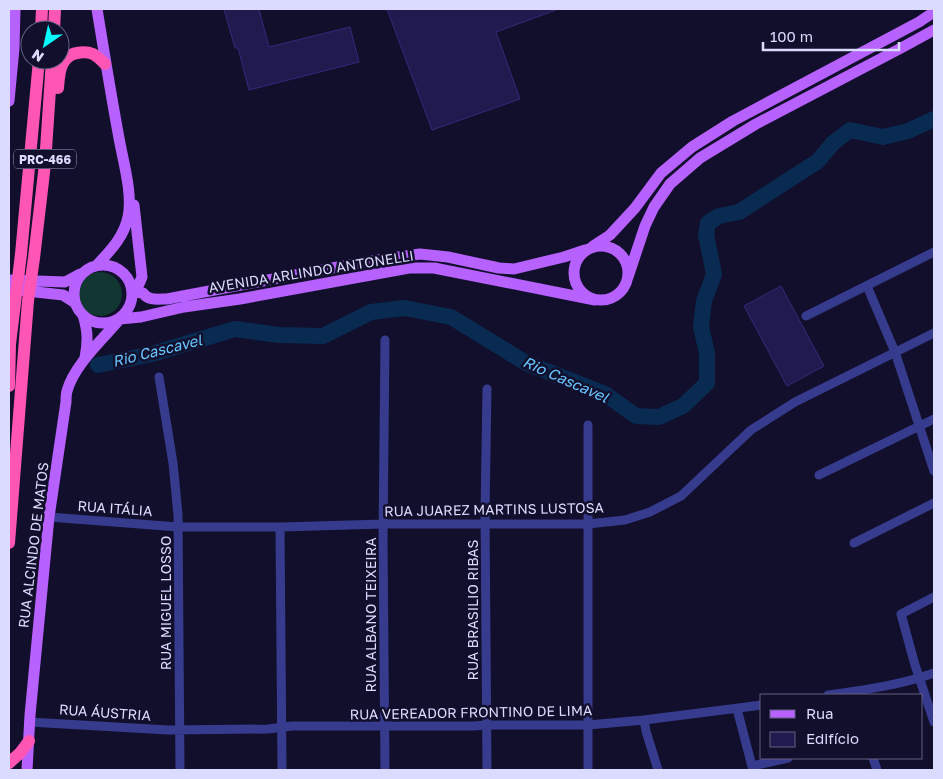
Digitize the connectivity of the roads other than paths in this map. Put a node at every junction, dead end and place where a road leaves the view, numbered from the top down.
1 (15, 9) edge
2 (97, 9) edge
3 (934, 12) edge
4 (934, 30) edge
5 (106, 64) junction
6 (38, 70) edge
7 (51, 70) edge
8 (9, 101) edge
9 (45, 164) junction
10 (130, 194) junction
11 (589, 248) junction
12 (934, 252) edge
13 (97, 265) junction
14 (83, 272) junction
15 (628, 277) junction
16 (9, 280) edge
17 (867, 286) junction
18 (12, 292) edge
19 (133, 292) junction
20 (595, 300) junction
21 (74, 302) junction
22 (83, 315) junction
23 (806, 316) dead end
24 (120, 319) junction
25 (934, 333) edge
26 (385, 340) dead end
27 (10, 348) edge
28 (895, 352) junction
29 (84, 358) junction
30 (159, 377) dead end
31 (9, 386) edge
32 (486, 389) dead end
33 (934, 419) edge
34 (588, 425) dead end
35 (920, 426) junction
36 (934, 471) edge
37 (819, 475) dead end
38 (934, 503) edge
39 (49, 517) junction
40 (384, 524) junction
41 (486, 524) junction
42 (588, 524) junction
43 (178, 526) junction
44 (280, 527) junction
45 (9, 543) edge
46 (854, 543) dead end
47 (934, 596) edge
48 (934, 673) edge
49 (920, 678) junction
50 (856, 693) edge
51 (842, 694) edge
52 (760, 705) edge
53 (737, 709) junction
54 (644, 720) junction
55 (29, 722) junction
56 (934, 722) edge
57 (486, 725) junction
58 (588, 725) junction
59 (385, 727) junction
60 (281, 728) junction
61 (180, 730) junction
62 (29, 741) junction
63 (784, 759) edge
64 (9, 763) edge
65 (752, 768) edge
66 (27, 770) edge
67 (180, 770) edge
68 (282, 770) edge
69 (385, 770) edge
70 (487, 770) edge
71 (588, 770) edge
72 (658, 770) edge

1 - 8 main road
2 - 5 main road
3 - 11 main road, AVENIDA ARLINDO ANTONELLI
4 - 15 main road, AVENIDA ARLINDO ANTONELLI
5 - 9 highway
5 - 10 main road
6 - 18 highway, PRC-466
7 - 9 highway, PRC-466
9 - 45 highway, PRC-466
10 - 13 main road
10 - 19 main road
11 - 15 main road, AVENIDA ARLINDO ANTONELLI
11 - 19 main road, AVENIDA ARLINDO ANTONELLI
11 - 20 main road, AVENIDA ARLINDO ANTONELLI
12 - 17 street
13 - 14 main road
13 - 19 main road
14 - 16 main road
14 - 21 main road
15 - 20 main road, AVENIDA ARLINDO ANTONELLI
17 - 23 street
17 - 28 street
18 - 21 main road
18 - 27 highway, PRC-466
19 - 24 main road
20 - 24 main road, AVENIDA ARLINDO ANTONELLI
21 - 22 main road
22 - 24 main road
22 - 29 main road, RUA ALCINDO DE MATOS
24 - 29 main road, RUA ALCINDO DE MATOS
25 - 28 street, RUA JUAREZ MARTINS LUSTOSA
26 - 40 street, RUA ALBANO TEIXEIRA
27 - 31 highway, PRC-466
28 - 35 street
28 - 42 street, RUA JUAREZ MARTINS LUSTOSA
29 - 39 main road, RUA ALCINDO DE MATOS
30 - 43 street, RUA MIGUEL LOSSO
32 - 41 street, RUA BRASILIO RIBAS
33 - 35 street
34 - 42 street
35 - 36 street
35 - 37 street
38 - 46 street
39 - 43 street, RUA ITÁLIA
39 - 55 main road, RUA ALCINDO DE MATOS
40 - 41 street, RUA JUAREZ MARTINS LUSTOSA
40 - 44 street, RUA JUAREZ MARTINS LUSTOSA
40 - 59 street, RUA ALBANO TEIXEIRA
41 - 42 street, RUA JUAREZ MARTINS LUSTOSA
41 - 57 street, RUA BRASILIO RIBAS
42 - 58 street
43 - 44 street, RUA JUAREZ MARTINS LUSTOSA
43 - 61 street, RUA MIGUEL LOSSO
44 - 60 street
47 - 49 street
48 - 49 street
49 - 50 street
49 - 56 street
50 - 51 street
52 - 53 street, RUA VEREADOR FRONTINO DE LIMA
53 - 54 street, RUA VEREADOR FRONTINO DE LIMA
53 - 65 street
54 - 58 street, RUA VEREADOR FRONTINO DE LIMA
54 - 72 street
55 - 61 street, RUA ÁUSTRIA
55 - 62 main road, RUA ALCINDO DE MATOS
57 - 58 street, RUA VEREADOR FRONTINO DE LIMA
57 - 59 street, RUA VEREADOR FRONTINO DE LIMA
57 - 70 street, RUA BRASILIO RIBAS
58 - 71 street
59 - 60 street, RUA VEREADOR FRONTINO DE LIMA
59 - 69 street, RUA ALBANO TEIXEIRA
60 - 61 street, RUA VEREADOR FRONTINO DE LIMA
60 - 68 street
61 - 67 street, RUA MIGUEL LOSSO
62 - 64 highway
62 - 66 main road, RUA ALCINDO DE MATOS
63 - 65 street

